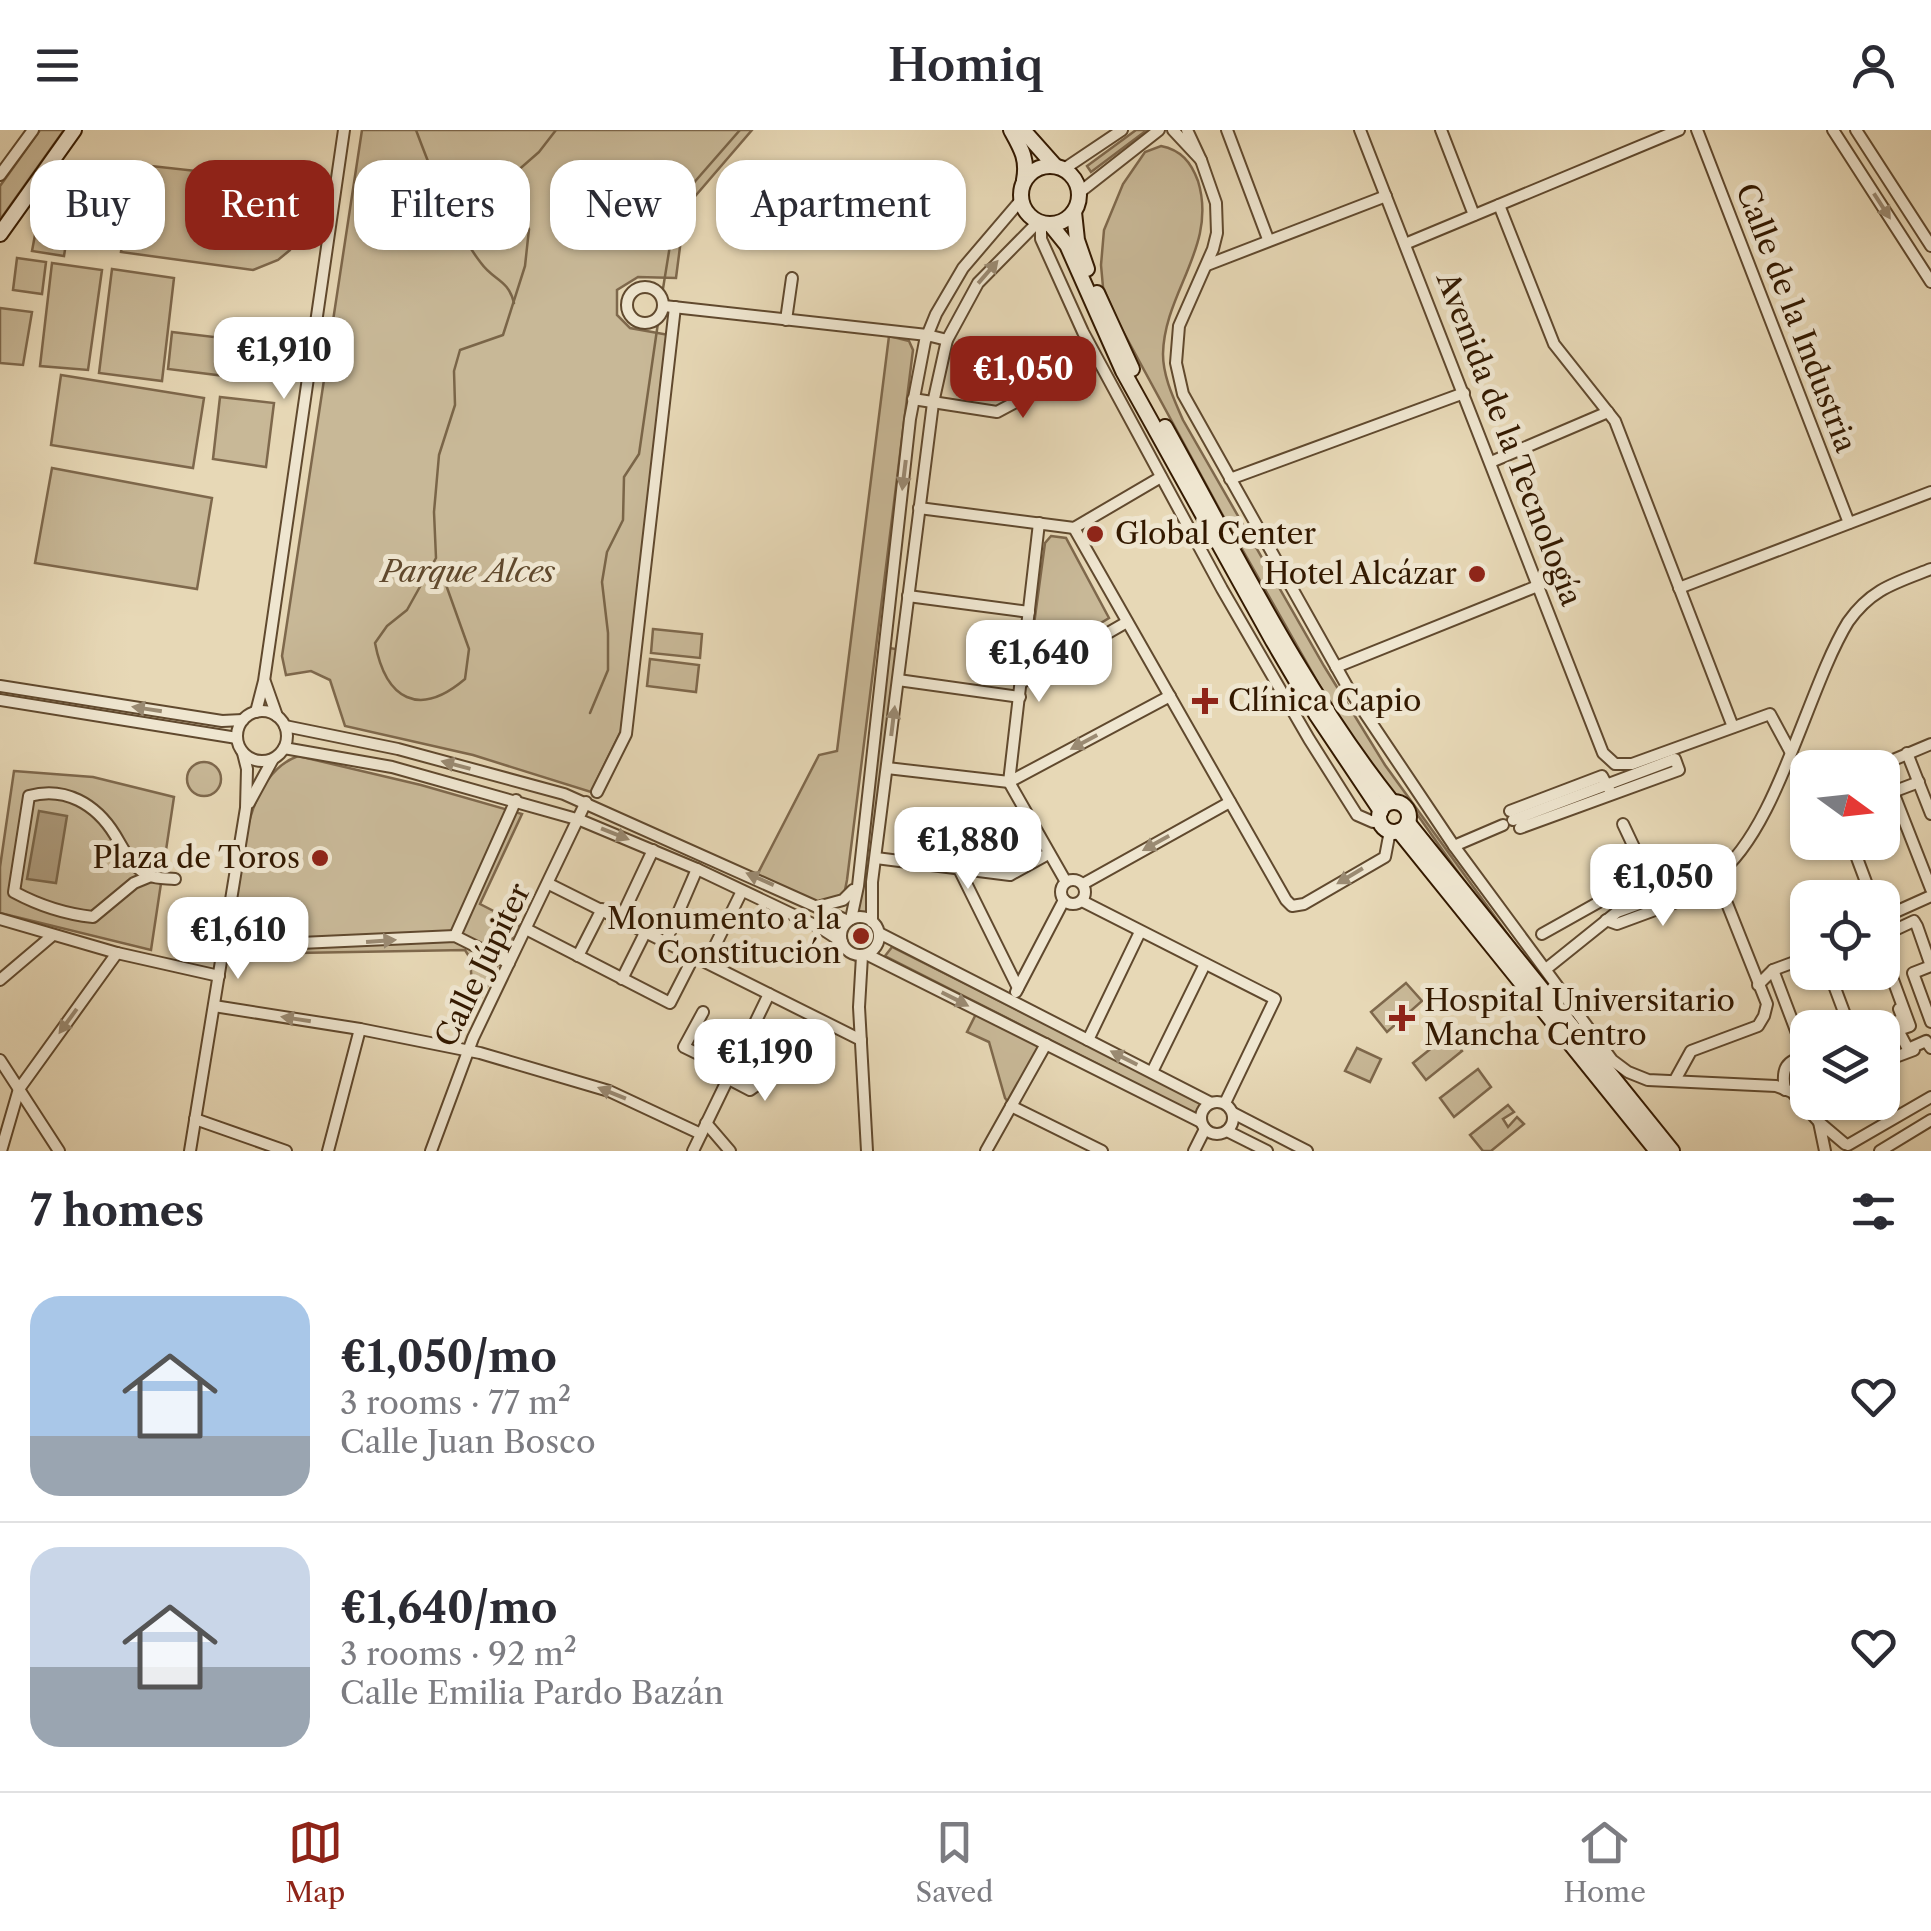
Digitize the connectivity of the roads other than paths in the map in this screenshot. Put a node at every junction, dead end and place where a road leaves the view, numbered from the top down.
1 (32, 130) edge
2 (74, 130) edge
3 (344, 130) edge
4 (1010, 130) edge
5 (1023, 130) edge
6 (1122, 130) edge
7 (1159, 130) edge
8 (1172, 130) edge
9 (1187, 130) edge
10 (1228, 130) edge
11 (1360, 130) edge
12 (1441, 130) edge
13 (1679, 130) edge
14 (1697, 130) edge
15 (1832, 130) edge
16 (1856, 130) edge
17 (1143, 142) junction
18 (1186, 147) junction
19 (1201, 160) junction
20 (1060, 167) junction
21 (0, 175) edge
22 (1024, 181) junction
23 (1080, 192) junction
24 (1386, 196) junction
25 (1021, 200) junction
26 (1499, 205) junction
27 (1074, 212) junction
28 (1474, 216) junction
29 (1043, 223) junction
30 (0, 234) edge
31 (1268, 239) junction
32 (1405, 244) junction
33 (1931, 246) edge
34 (1206, 266) junction
35 (792, 278) dead end
36 (1931, 282) edge
37 (786, 320) junction
38 (927, 335) junction
39 (947, 340) junction
40 (1097, 358) junction
41 (1464, 393) junction
42 (914, 399) junction
43 (933, 403) junction
44 (1608, 412) junction
45 (1491, 462) junction
46 (1161, 477) junction
47 (1230, 479) junction
48 (1931, 492) edge
49 (919, 508) junction
50 (1039, 523) junction
51 (1849, 524) junction
52 (1074, 528) junction
53 (1931, 569) edge
54 (1540, 585) junction
55 (1680, 588) junction
56 (908, 596) junction
57 (1029, 612) junction
58 (1127, 622) junction
59 (884, 647) junction
60 (902, 650) junction
61 (1336, 667) junction
62 (898, 680) junction
63 (264, 681) junction
64 (1021, 683) junction
65 (0, 686) edge
66 (1170, 696) junction
67 (1020, 697) junction
68 (0, 700) edge
69 (256, 712) junction
70 (276, 716) junction
71 (243, 720) junction
72 (285, 726) junction
73 (1733, 726) junction
74 (238, 738) junction
75 (1931, 744) edge
76 (284, 748) junction
77 (1790, 750) junction
78 (243, 752) junction
79 (1907, 753) junction
80 (1900, 756) edge
81 (272, 759) junction
82 (887, 768) junction
83 (1009, 782) junction
84 (1918, 782) junction
85 (1900, 789) edge
86 (1610, 790) junction
87 (597, 792) dead end
88 (516, 800) junction
89 (586, 802) junction
90 (1230, 802) junction
91 (246, 808) junction
92 (1384, 810) junction
93 (1931, 814) edge
94 (580, 820) junction
95 (1512, 821) junction
96 (1900, 821) edge
97 (1623, 824) dead end
98 (1399, 828) junction
99 (1454, 846) junction
100 (654, 850) junction
101 (1048, 854) junction
102 (876, 858) junction
103 (697, 870) junction
104 (960, 871) junction
105 (1649, 874) junction
106 (151, 876) junction
107 (175, 879) dead end
108 (1719, 881) junction
109 (1066, 882) junction
110 (549, 884) junction
111 (1083, 884) junction
112 (858, 886) junction
113 (742, 890) junction
114 (1931, 892) edge
115 (1658, 898) junction
116 (1064, 900) junction
117 (1082, 901) junction
118 (1913, 902) junction
119 (230, 906) junction
120 (821, 906) junction
121 (602, 909) junction
122 (1900, 909) edge
123 (621, 918) junction
124 (0, 920) edge
125 (849, 920) junction
126 (1606, 920) junction
127 (872, 922) junction
128 (1900, 928) edge
129 (526, 929) junction
130 (646, 931) junction
131 (1140, 932) junction
132 (879, 933) junction
133 (53, 934) junction
134 (1542, 934) dead end
135 (455, 936) junction
136 (666, 941) junction
137 (842, 942) junction
138 (1931, 949) edge
139 (116, 953) junction
140 (865, 955) junction
141 (578, 956) junction
142 (694, 956) junction
143 (707, 962) junction
144 (509, 963) junction
145 (1205, 964) junction
146 (1790, 964) edge
147 (1546, 969) junction
148 (1773, 970) junction
149 (218, 976) junction
150 (622, 978) junction
151 (0, 980) edge
152 (1758, 984) junction
153 (1018, 988) junction
154 (1897, 990) edge
155 (769, 994) junction
156 (1012, 1002) junction
157 (214, 1006) junction
158 (703, 1012) dead end
159 (1790, 1013) edge
160 (1931, 1022) edge
161 (360, 1029) junction
162 (861, 1040) junction
163 (1088, 1040) junction
164 (1046, 1044) junction
165 (1929, 1046) edge
166 (468, 1050) junction
167 (1900, 1056) edge
168 (795, 1058) dead end
169 (0, 1060) edge
170 (1790, 1061) edge
171 (1152, 1072) junction
172 (11, 1074) junction
173 (729, 1074) junction
174 (1675, 1080) junction
175 (0, 1082) edge
176 (19, 1089) junction
177 (1785, 1090) junction
178 (1931, 1097) edge
179 (1211, 1102) junction
180 (1011, 1106) junction
181 (1229, 1108) junction
182 (195, 1119) junction
183 (1931, 1120) edge
184 (1820, 1122) junction
185 (1203, 1125) junction
186 (703, 1128) junction
187 (1227, 1131) junction
188 (1850, 1146) edge
189 (1, 1151) edge
190 (58, 1151) edge
191 (190, 1151) edge
192 (286, 1151) edge
193 (328, 1151) edge
194 (431, 1151) edge
195 (693, 1151) edge
196 (730, 1151) edge
197 (867, 1151) edge
198 (986, 1151) edge
199 (1102, 1151) edge
200 (1194, 1151) edge
201 (1267, 1151) edge
202 (1307, 1151) edge
203 (1657, 1151) edge
204 (1672, 1151) edge
205 (1827, 1151) edge
206 (1880, 1151) edge

1 - 21 street
2 - 30 street
3 - 63 street
4 - 22 street
5 - 20 street
6 - 20 street
7 - 17 street
8 - 18 street
9 - 19 street
10 - 31 street
11 - 24 street, Avenida de la Tecnología
12 - 28 street
13 - 26 street
14 - 51 street, Calle de la Industria
15 -> 36 street
16 - 33 street
17 - 18 street
17 - 23 street
18 - 19 street
19 - 34 street
20 - 22 street
20 - 23 street
22 - 25 street
23 - 27 street
24 - 31 street
24 - 32 street, Avenida de la Tecnología
25 - 29 street
25 - 38 street
26 - 28 street
26 - 44 street
27 - 29 street
27 - 92 street
28 - 32 street
39 -> 29 street
29 - 40 street
29 - 92 street
31 - 34 street
32 - 41 street, Avenida de la Tecnología
34 - 47 street
35 - 37 street
37 - 38 street
37 - 87 street
38 - 39 street
38 - 42 street
39 - 43 street
40 - 43 street
40 - 46 street
41 - 45 street, Avenida de la Tecnología
41 - 47 street
42 - 43 street
42 -> 59 street
43 - 49 street
44 - 45 street
44 - 55 street
45 - 54 street, Avenida de la Tecnología
46 - 52 street
46 - 92 street
47 - 61 street
48 - 51 street
49 - 50 street
49 - 56 street
50 - 52 street
50 - 57 street
51 - 55 street
52 - 58 street
53 - 77 street
54 - 61 street
54 - 73 street, Avenida de la Tecnología
55 - 73 street
56 - 57 street
56 - 60 street
57 - 64 street
58 - 64 street
58 - 66 street
59 - 60 street
59 - 112 street
60 - 62 street
61 - 99 street
62 - 67 street
82 -> 62 street
63 - 69 street
63 - 70 street
64 - 67 street
71 -> 65 street
66 -> 83 street
66 - 90 street
67 - 83 street
68 - 74 street
69 - 70 street
69 - 71 street
70 - 72 street
71 - 74 street
72 - 76 street
89 -> 72 street
73 - 77 street
74 - 78 street
75 - 79 street
76 - 81 street
76 - 88 street
77 - 108 street
78 - 81 street
78 - 91 street
79 - 80 street
79 - 84 street
81 - 91 street
82 - 83 street
82 - 102 street
83 - 101 street
84 - 85 street
84 - 93 street
86 - 86 street
86 - 95 street
86 - 95 street
88 - 94 street
88 - 135 street
89 - 94 street, Calle Júpiter
120 -> 89 street
98 -> 90 street
90 -> 111 street
91 - 119 street
92 - 98 street
92 - 98 street
94 -> 100 street
94 - 110 street, Calle Júpiter
95 - 99 street
96 - 114 street
97 - 105 street
98 - 203 street
98 - 204 street
99 - 147 street
100 - 103 street
100 - 123 street
101 - 104 street
101 - 109 street
102 - 104 street
102 - 127 street
103 - 113 street
103 - 136 street
104 - 153 street
105 - 115 street
105 - 134 street
106 - 106 street
106 - 107 street
108 - 115 street
108 - 126 street
108 - 152 street
109 - 111 street
109 - 116 street
110 - 121 street
110 - 129 street, Calle Júpiter
111 - 117 street
112 - 120 street
112 - 125 street
113 - 137 street
113 - 143 street
114 - 118 street
115 - 126 street
116 - 117 street
116 - 153 street
117 - 131 street
118 - 122 street
118 - 138 street
119 -> 135 street
119 - 149 street
120 - 125 street
121 - 123 street
121 - 141 street
123 - 130 street
124 - 133 street
125 - 127 street
125 - 137 street
126 - 147 street
127 - 132 street
128 - 160 street
129 - 141 street
129 - 144 street, Calle Júpiter
130 - 136 street
130 - 150 street
131 - 145 street
131 - 163 street
132 - 140 street
132 - 156 street
133 - 139 street
133 - 151 street
135 - 144 street
136 - 142 street
137 - 140 street
139 - 149 street
139 -> 176 street
140 - 162 street
140 -> 164 street
141 - 150 street
142 - 143 street
142 - 150 street
143 - 155 street
144 - 166 street, Calle Júpiter
145 - 171 street
145 - 181 street
146 - 148 street
147 - 174 street
148 - 152 street
148 - 159 street
149 - 157 street
152 - 174 street
153 - 156 street
154 - 165 street
155 - 162 street
155 - 173 street
156 - 163 street
161 -> 157 street
157 - 182 street
158 - 173 street
161 - 166 street
161 - 193 street
162 - 197 street
171 -> 163 street
164 - 180 street
164 - 185 street
165 - 167 street
186 -> 166 street
166 - 194 street, Calle Júpiter
168 - 173 street
169 - 172 street
170 - 177 street
171 - 179 street
172 - 175 street
172 - 176 street
173 - 186 street
174 - 177 street
176 - 189 street
176 - 190 street
177 - 184 street
178 - 188 street
179 - 181 street
179 - 185 street
180 - 198 street
180 - 199 street
181 - 187 street
181 - 202 street
182 - 191 street
182 - 192 street
183 - 206 street
184 - 188 street
184 - 205 street
185 - 187 street
185 - 200 street
186 - 195 street
186 - 196 street
187 - 201 street
188 - 205 street

